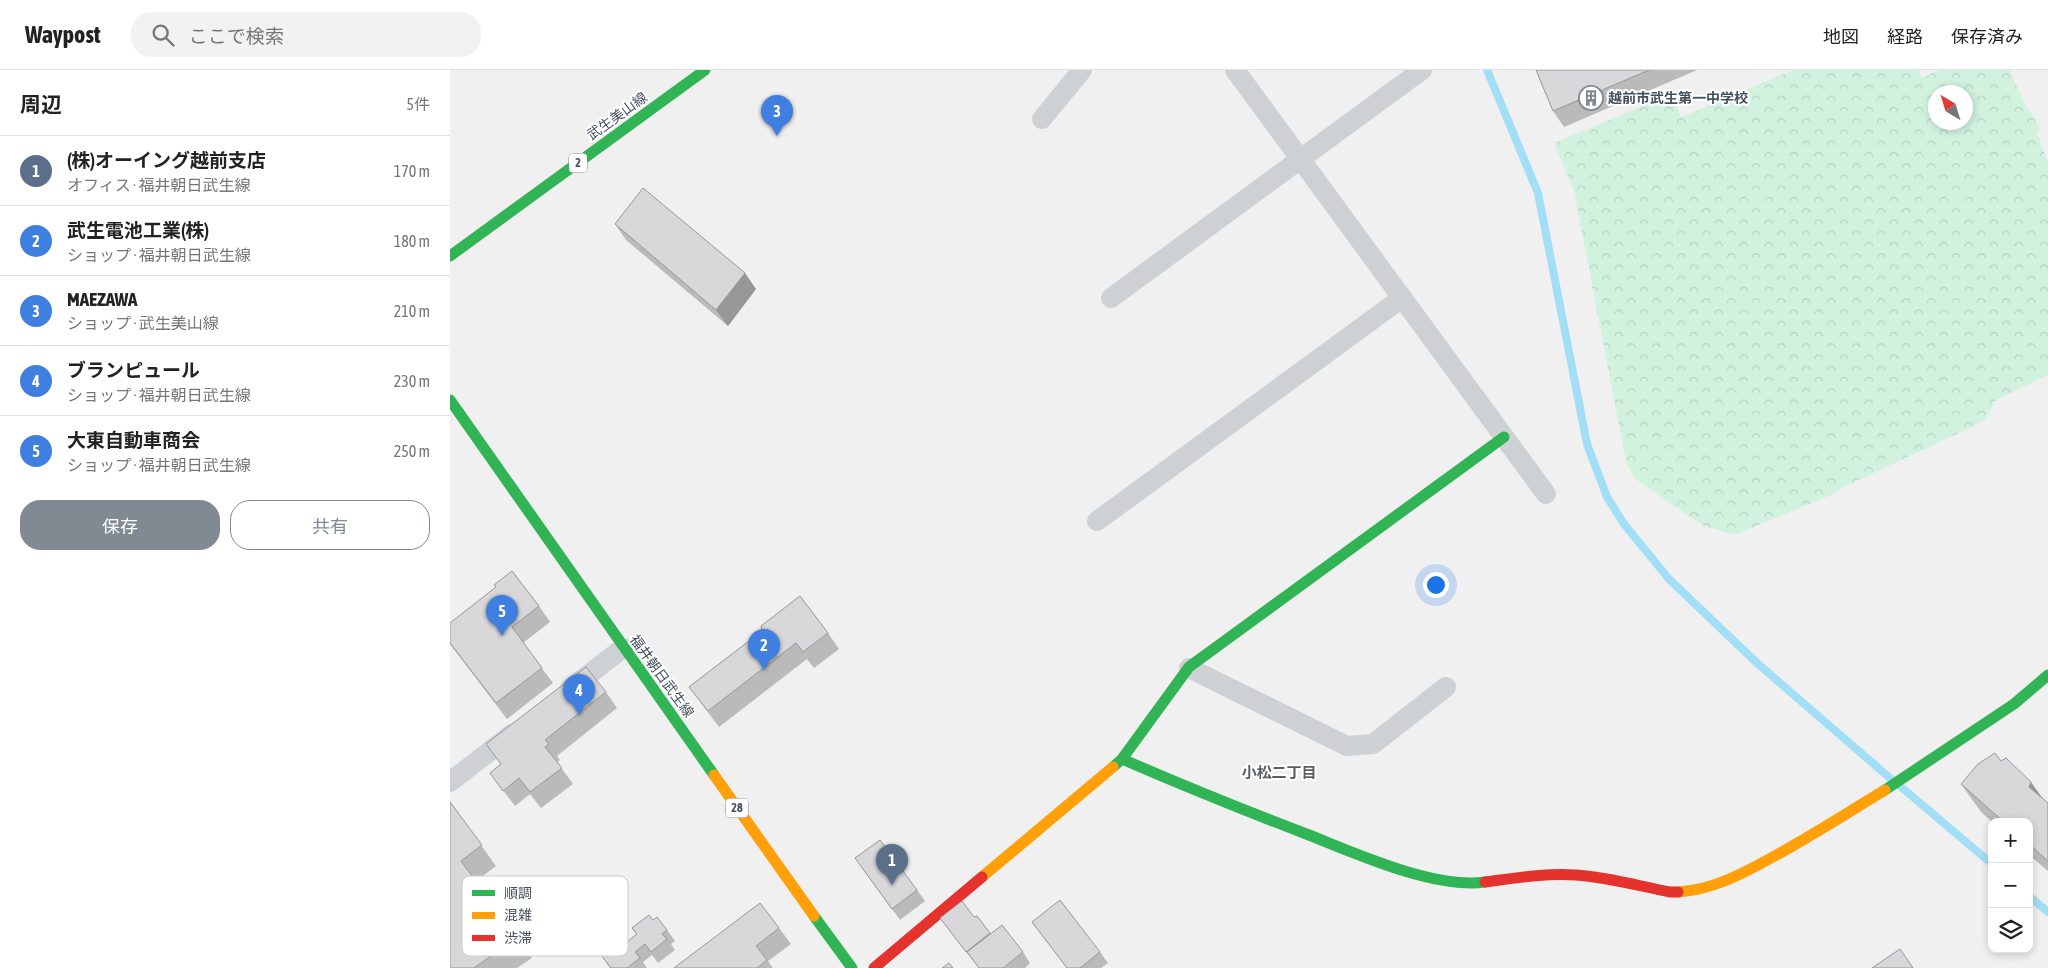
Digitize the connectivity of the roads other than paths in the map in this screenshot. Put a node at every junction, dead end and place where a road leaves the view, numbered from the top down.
1 (705, 70) edge
2 (1082, 70) edge
3 (1235, 70) edge
4 (1422, 70) edge
5 (1042, 119) dead end
6 (1300, 159) junction
7 (450, 256) edge
8 (1111, 298) dead end
9 (1402, 298) junction
10 (450, 400) edge
11 (1504, 437) junction
12 (1546, 494) dead end
13 (1097, 521) dead end
14 (623, 648) junction
15 (1188, 668) junction
16 (2048, 675) edge
17 (1446, 687) dead end
18 (552, 703) edge
19 (528, 721) edge
20 (1122, 758) junction
21 (450, 782) edge
22 (852, 968) edge
23 (874, 968) edge

1 - 7 street, 武生美山線 / 2
2 - 5 street
3 - 6 street
4 - 6 street
6 - 8 street
6 - 9 street
9 - 11 street
9 - 13 street
10 - 14 street, 福井朝日武生線 / 28
11 - 12 street
11 - 15 street
14 - 18 street
14 - 22 street, 福井朝日武生線 / 28
15 - 17 street
15 - 20 street
16 - 20 street
19 - 21 street
20 - 23 street

